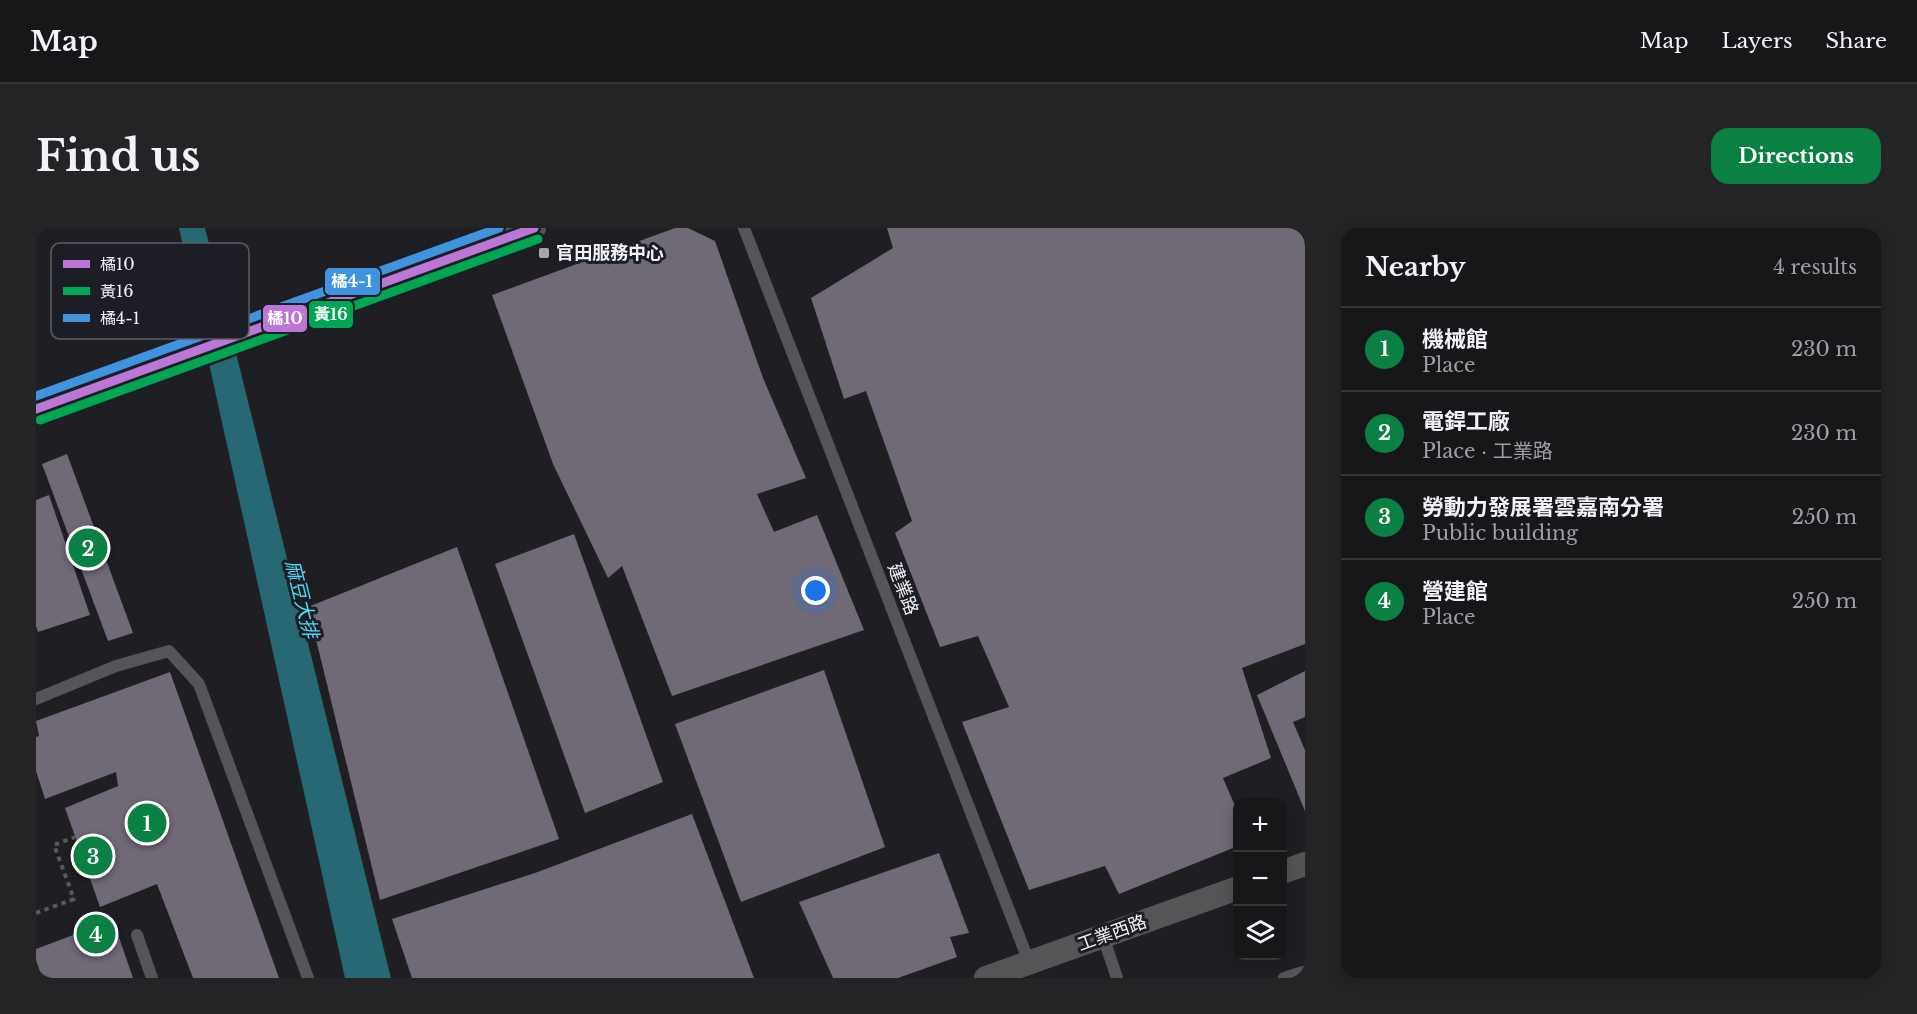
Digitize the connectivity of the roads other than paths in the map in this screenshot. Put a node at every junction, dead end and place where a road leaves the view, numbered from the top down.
1 (534, 228) edge
2 (744, 228) edge
3 (249, 331) edge
4 (228, 339) edge
5 (36, 410) edge
6 (36, 699) edge
7 (1305, 864) edge
8 (1287, 870) edge
9 (1233, 890) edge
10 (137, 935) dead end
11 (1103, 936) junction
12 (1029, 962) junction
13 (1305, 976) edge
14 (152, 978) edge
15 (308, 978) edge
16 (986, 978) edge
17 (1117, 978) edge
18 (1284, 978) edge

1 - 3 street
2 - 12 lane, 建業路
4 - 5 street
6 - 15 lane
7 - 8 street
9 - 11 street, 工業西路
10 - 14 lane
11 - 12 street, 工業西路
11 - 17 lane
12 - 16 street, 工業西路
13 - 18 lane

